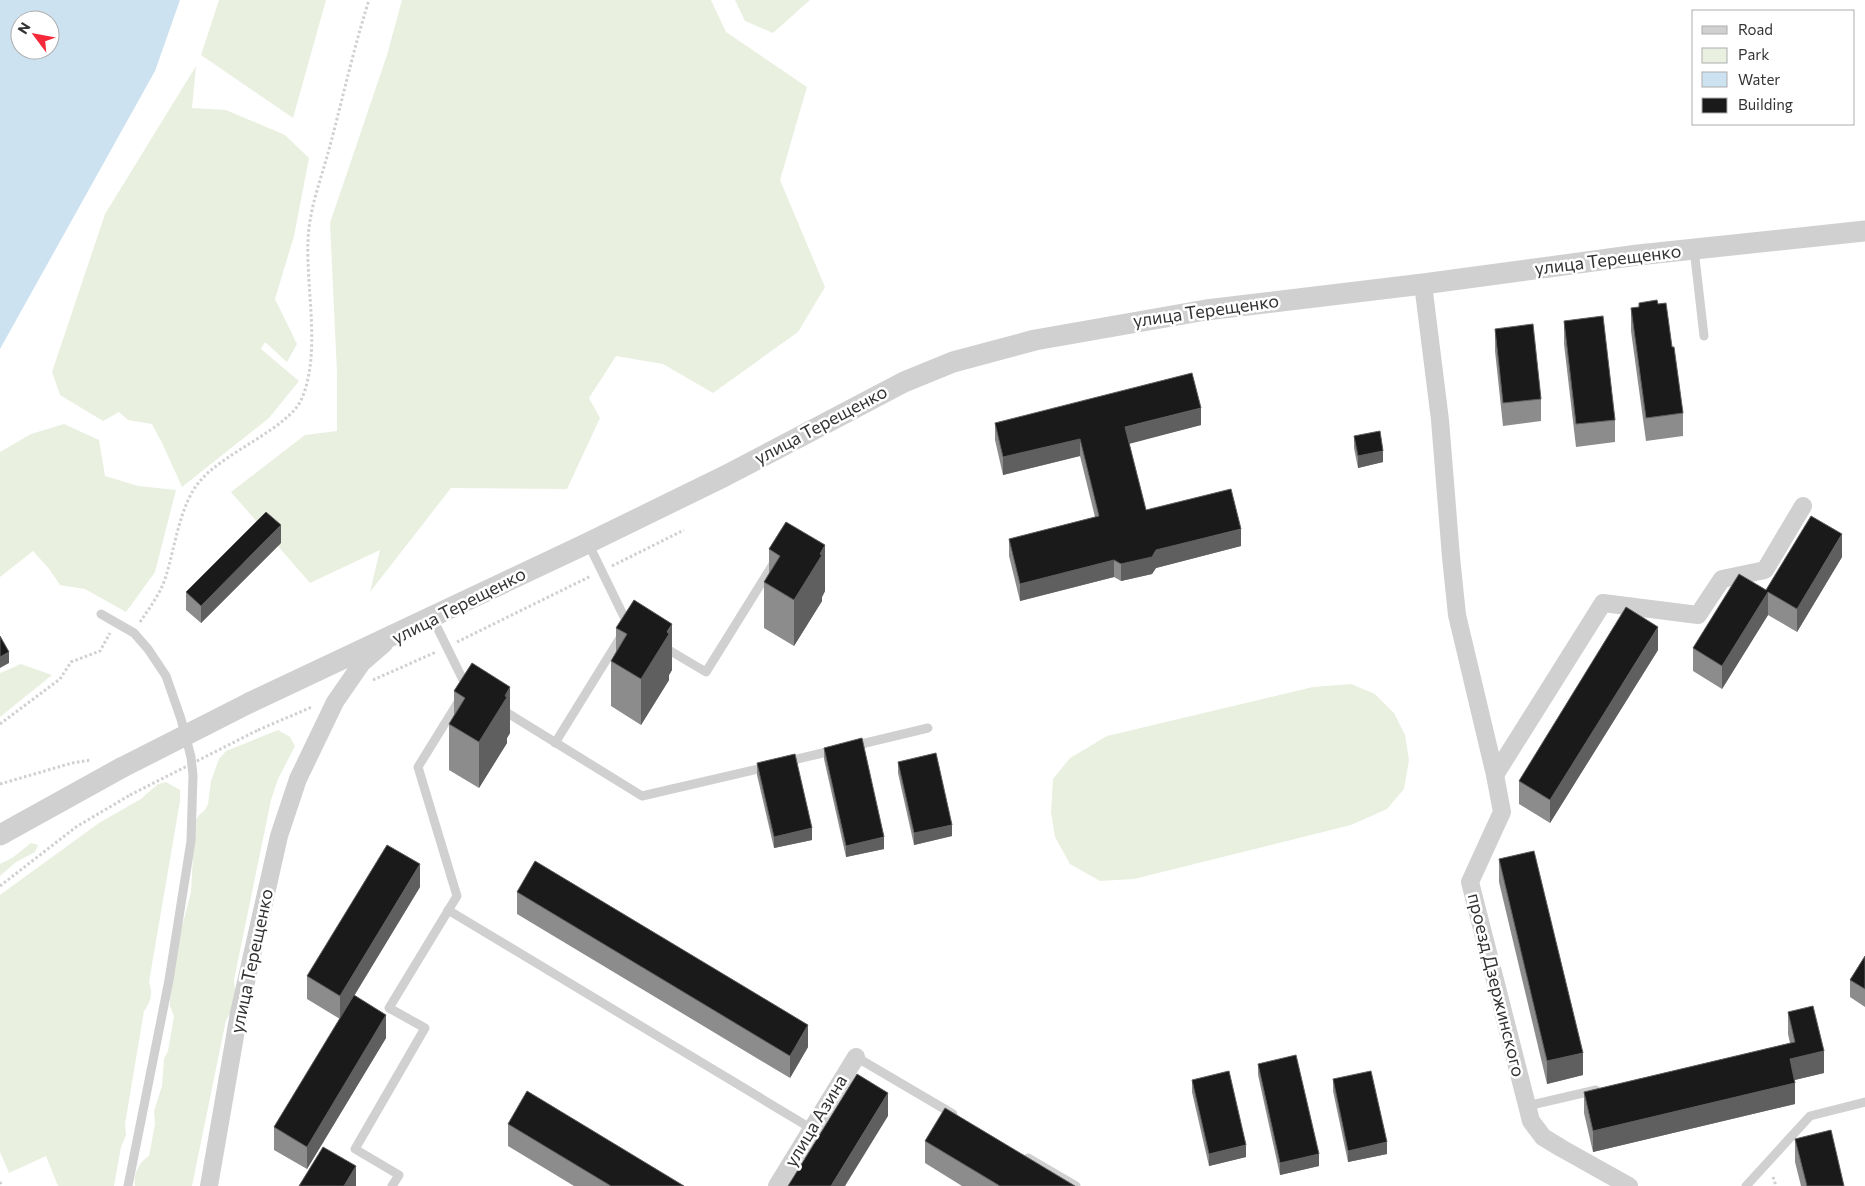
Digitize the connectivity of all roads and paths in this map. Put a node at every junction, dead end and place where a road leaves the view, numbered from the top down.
1 (369, 0) edge
2 (1865, 231) edge
3 (1694, 249) junction
4 (1423, 284) junction
5 (1704, 336) dead end
6 (1803, 506) dead end
7 (684, 530) dead end
8 (588, 543) junction
9 (779, 555) edge
10 (601, 571) junction
11 (101, 614) dead end
12 (432, 616) junction
13 (116, 622) junction
14 (134, 633) junction
15 (395, 634) junction
16 (652, 639) edge
17 (447, 647) junction
18 (340, 695) junction
19 (491, 703) edge
20 (0, 724) edge
21 (928, 728) dead end
22 (555, 743) junction
23 (95, 760) dead end
24 (1495, 775) junction
25 (0, 784) edge
26 (0, 835) edge
27 (0, 886) edge
28 (448, 910) junction
29 (856, 1057) joint
30 (1603, 1088) edge
31 (1865, 1102) edge
32 (1527, 1106) junction
33 (957, 1116) edge
34 (812, 1129) junction
35 (1017, 1151) edge
36 (0, 1182) edge
37 (2, 1186) edge
38 (128, 1186) edge
39 (209, 1186) edge
40 (392, 1186) edge
41 (777, 1186) edge
42 (1076, 1186) edge
43 (1629, 1186) edge
44 (1746, 1186) edge

1 - 14 path
2 - 3 street, улица Терещенко
3 - 4 street, улица Терещенко
3 - 5 lane
4 - 8 street, улица Терещенко
4 - 24 street, проезд Дзержинского
6 - 24 street
7 - 10 path
8 - 10 lane
8 - 12 street, улица Терещенко
9 - 16 lane
10 - 17 path
10 - 22 lane
11 - 13 lane
12 - 15 street, улица Терещенко
12 - 17 lane
13 - 14 lane
13 - 20 path
14 - 38 lane
15 - 18 street, улица Терещенко
15 - 26 street, bridge
17 - 18 path
17 - 28 lane
18 - 27 path, bridge
18 - 39 street, улица Терещенко
19 - 22 lane
21 - 22 lane
23 - 25 path
24 - 32 street, проезд Дзержинского
28 - 34 lane
28 - 40 lane
29 - 33 lane
29 - 34 street, улица Азина
30 - 32 lane
31 - 44 lane
32 - 43 street, проезд Дзержинского
34 - 41 street, улица Азина
35 - 42 lane
36 - 37 path

